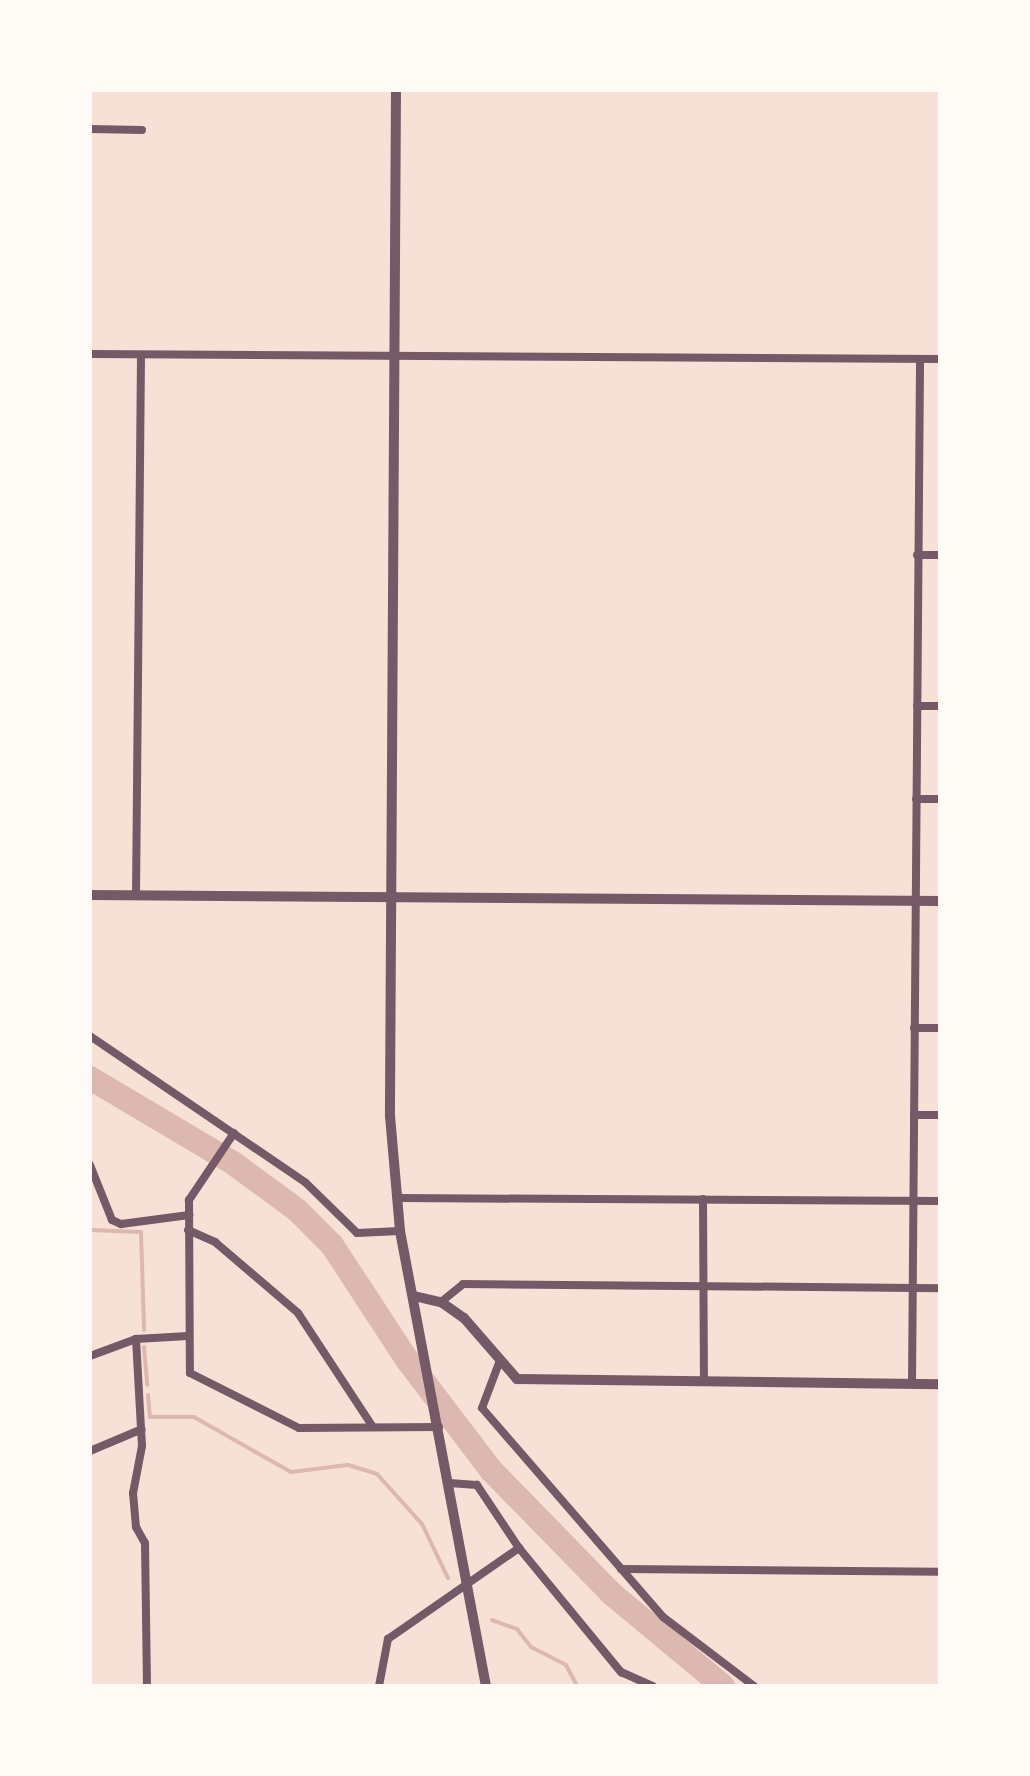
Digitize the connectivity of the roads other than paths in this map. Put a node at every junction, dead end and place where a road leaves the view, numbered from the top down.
1 (396, 90) edge
2 (90, 129) edge
3 (142, 130) dead end
4 (90, 354) edge
5 (141, 355) junction
6 (394, 357) junction
7 (920, 359) junction
8 (940, 359) edge
9 (917, 555) junction
10 (940, 555) edge
11 (917, 706) junction
12 (940, 706) edge
13 (916, 799) junction
14 (940, 799) edge
15 (90, 895) edge
16 (390, 895) junction
17 (136, 896) junction
18 (915, 900) junction
19 (940, 901) edge
20 (914, 1028) junction
21 (940, 1028) edge
22 (90, 1036) edge
23 (914, 1115) junction
24 (940, 1115) edge
25 (232, 1136) junction
26 (90, 1165) edge
27 (397, 1198) junction
28 (703, 1199) junction
29 (912, 1201) junction
30 (940, 1201) edge
31 (189, 1215) junction
32 (188, 1230) junction
33 (400, 1231) junction
34 (704, 1286) junction
35 (913, 1288) junction
36 (940, 1288) edge
37 (414, 1296) junction
38 (441, 1302) junction
39 (188, 1336) junction
40 (136, 1339) junction
41 (90, 1356) edge
42 (499, 1363) junction
43 (704, 1381) junction
44 (912, 1384) junction
45 (940, 1384) edge
46 (373, 1427) junction
47 (439, 1427) junction
48 (142, 1429) junction
49 (90, 1451) edge
50 (449, 1483) junction
51 (519, 1548) junction
52 (621, 1569) junction
53 (940, 1572) edge
54 (467, 1588) junction
55 (147, 1686) edge
56 (379, 1686) edge
57 (486, 1686) edge
58 (653, 1686) edge
59 (754, 1686) edge

1 - 6 street
2 - 3 street
4 - 5 street
5 - 6 street
5 - 17 street
6 - 7 street
6 - 16 street
7 - 8 street
7 - 9 street
9 - 10 street
9 - 11 street
11 - 12 street
11 - 13 street
13 - 14 street
13 - 18 street
15 - 17 street
16 - 17 street
16 - 18 street
16 - 27 street
18 - 19 street
18 - 20 street
20 - 21 street
20 - 23 street
22 - 25 street
23 - 24 street
23 - 29 street
25 - 31 street
25 - 33 street
26 - 31 street
27 - 28 street
27 - 33 street
28 - 29 street
28 - 34 street
29 - 30 street
29 - 35 street
31 - 32 street
32 - 39 street
32 - 46 street
33 - 37 street
34 - 35 street
34 - 38 street
34 - 43 street
35 - 36 street
35 - 44 street
37 - 38 street
37 - 47 street
38 - 42 street
39 - 40 street
39 - 46 street
40 - 41 street
40 - 48 street
42 - 43 street
42 - 52 street
43 - 44 street
44 - 45 street
46 - 47 street
47 - 50 street
48 - 49 street
48 - 55 street
50 - 51 street
50 - 54 street
51 - 54 street
51 - 58 street
52 - 53 street
52 - 59 street
54 - 56 street
54 - 57 street

